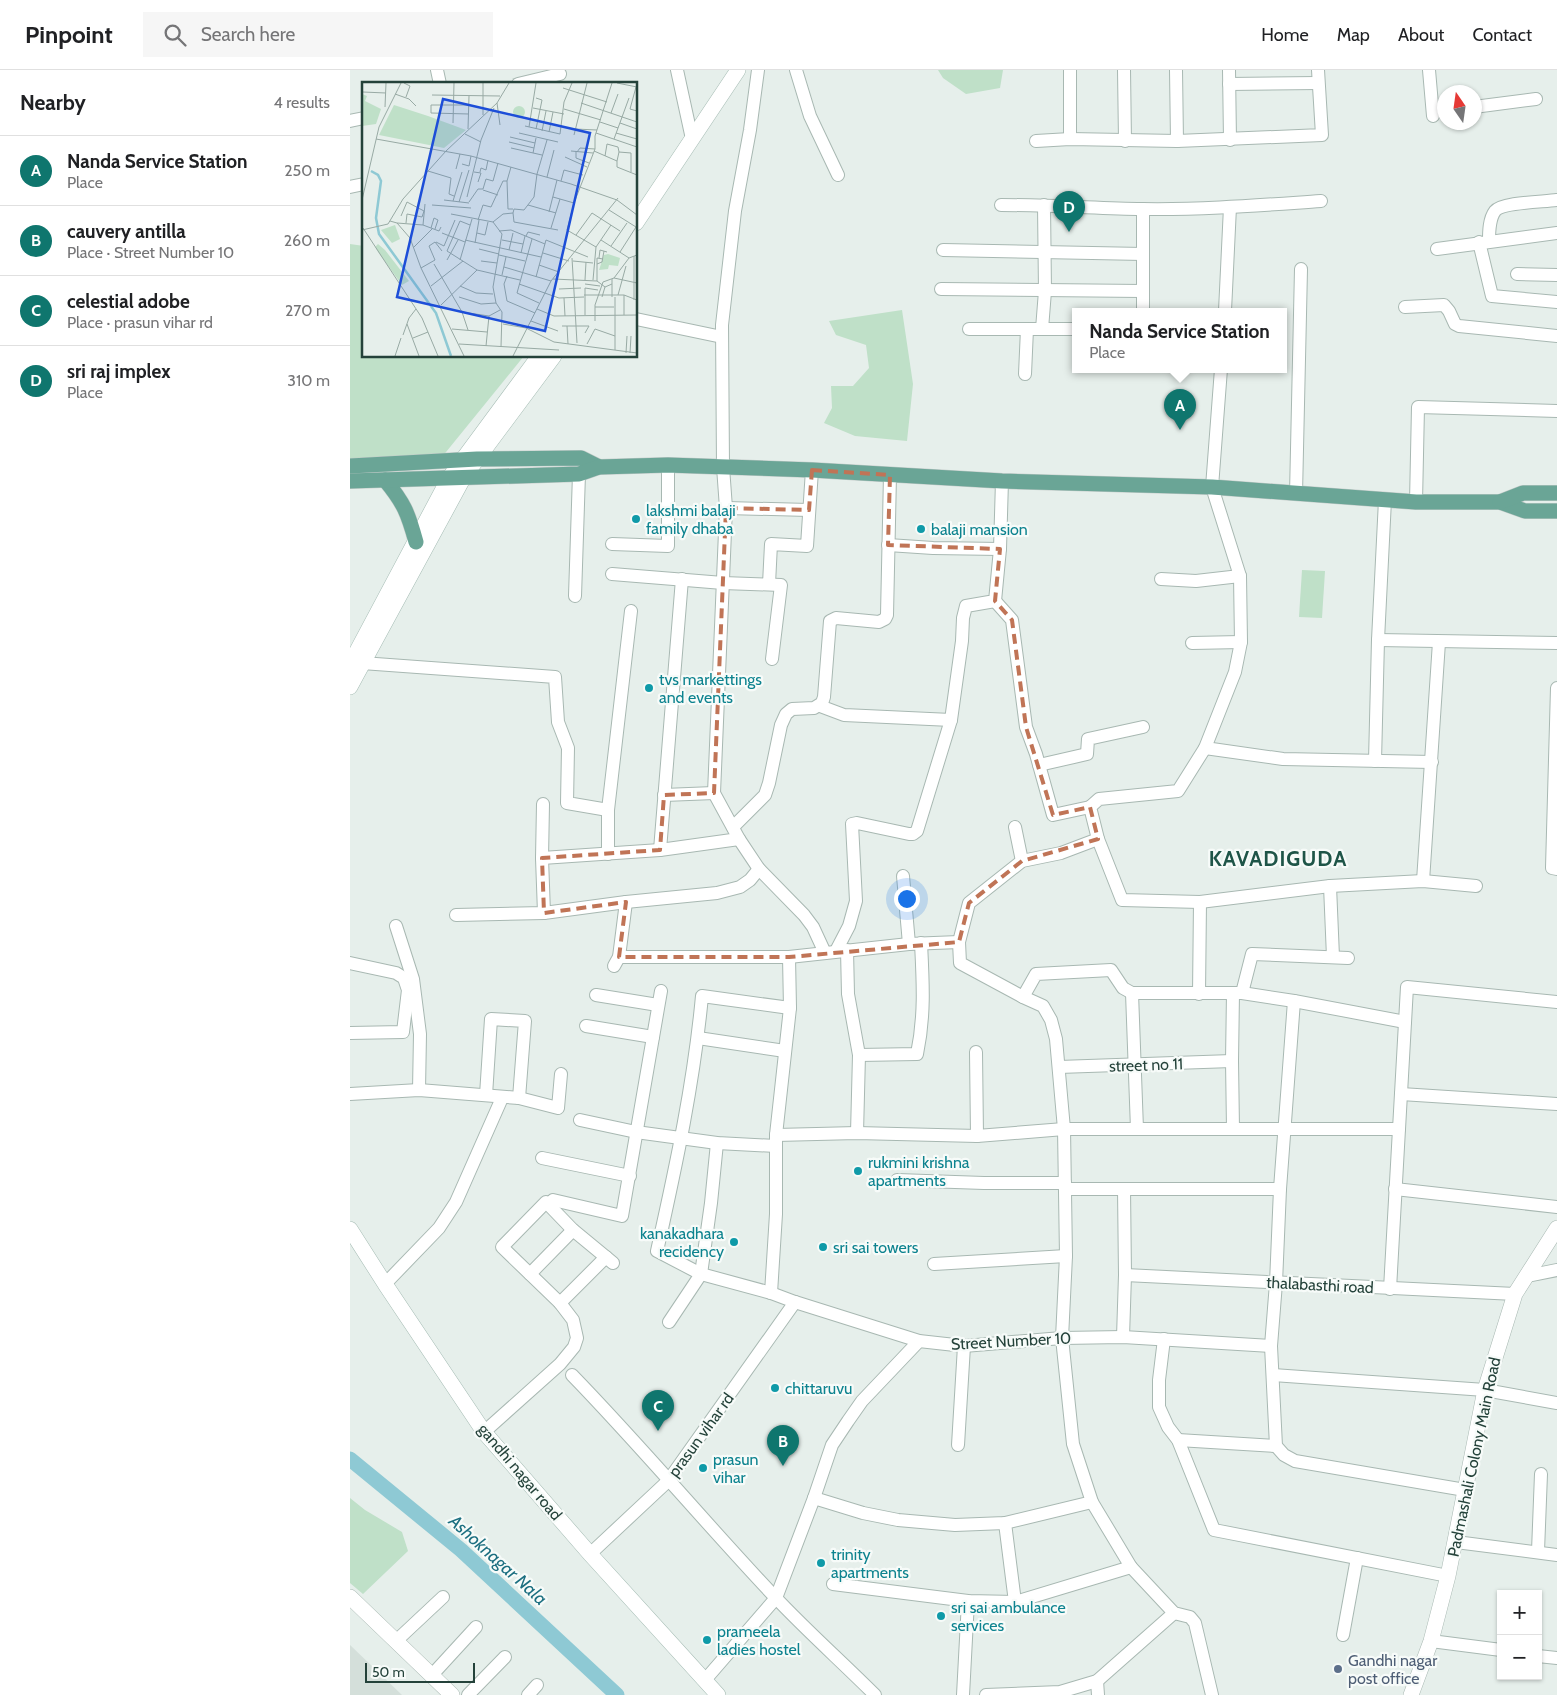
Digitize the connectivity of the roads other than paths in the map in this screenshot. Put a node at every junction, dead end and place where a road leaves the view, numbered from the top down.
1 (677, 70) edge
2 (738, 70) edge
3 (758, 70) edge
4 (796, 70) edge
5 (1070, 70) edge
6 (1124, 70) edge
7 (1176, 70) edge
8 (1229, 70) edge
9 (1428, 70) edge
10 (560, 76) edge
11 (1318, 76) edge
12 (528, 82) edge
13 (1229, 84) junction
14 (1536, 99) dead end
15 (1482, 106) edge
16 (1437, 113) edge
17 (692, 139) junction
18 (1070, 139) junction
19 (1036, 140) dead end
20 (1230, 140) junction
21 (1125, 141) junction
22 (1177, 141) junction
23 (838, 175) dead end
24 (1557, 200) edge
25 (1321, 201) dead end
26 (1002, 205) dead end
27 (1044, 205) junction
28 (1230, 207) junction
29 (1143, 209) junction
30 (638, 220) edge
31 (1557, 233) edge
32 (1484, 242) junction
33 (1437, 249) dead end
34 (943, 250) dead end
35 (1043, 252) junction
36 (1142, 254) junction
37 (1301, 269) dead end
38 (1517, 274) dead end
39 (1557, 275) edge
40 (941, 289) dead end
41 (1045, 291) junction
42 (1143, 292) junction
43 (1557, 302) edge
44 (1405, 306) dead end
45 (1143, 308) edge
46 (1225, 308) edge
47 (638, 319) edge
48 (969, 329) dead end
49 (1042, 329) junction
50 (1072, 329) edge
51 (1027, 330) junction
52 (1557, 336) edge
53 (722, 337) junction
54 (538, 358) edge
55 (553, 358) edge
56 (1221, 373) edge
57 (1025, 374) dead end
58 (1557, 411) edge
59 (477, 459) junction
60 (462, 460) junction
61 (668, 465) junction
62 (350, 466) edge
63 (599, 467) junction
64 (723, 467) junction
65 (812, 470) junction
66 (579, 474) junction
67 (890, 475) junction
68 (456, 477) junction
69 (384, 480) junction
70 (350, 481) edge
71 (1002, 481) junction
72 (1212, 487) junction
73 (1557, 493) edge
74 (1296, 494) junction
75 (1385, 500) junction
76 (1416, 502) junction
77 (1500, 502) junction
78 (726, 508) junction
79 (809, 510) junction
80 (1557, 511) edge
81 (416, 542) junction
82 (612, 544) dead end
83 (888, 546) junction
84 (1000, 549) junction
85 (612, 574) dead end
86 (1240, 576) junction
87 (682, 579) junction
88 (1161, 579) dead end
89 (723, 583) junction
90 (769, 584) junction
91 (575, 596) dead end
92 (996, 601) junction
93 (630, 611) dead end
94 (1378, 640) junction
95 (1192, 642) dead end
96 (1241, 642) junction
97 (1439, 642) junction
98 (1557, 643) edge
99 (772, 659) dead end
100 (356, 664) edge
101 (350, 686) edge
102 (1557, 688) edge
103 (820, 706) junction
104 (951, 720) junction
105 (1143, 727) dead end
106 (1205, 748) junction
107 (1375, 761) junction
108 (1432, 762) junction
109 (1039, 765) junction
110 (714, 794) junction
111 (664, 795) junction
112 (543, 804) dead end
113 (1090, 807) junction
114 (608, 810) junction
115 (733, 827) junction
116 (1015, 827) dead end
117 (739, 839) junction
118 (1098, 839) junction
119 (660, 850) junction
120 (608, 854) junction
121 (542, 858) junction
122 (1022, 861) junction
123 (759, 869) junction
124 (1557, 869) edge
125 (904, 876) dead end
126 (1423, 882) junction
127 (1330, 886) junction
128 (1476, 886) dead end
129 (626, 902) junction
130 (1200, 902) junction
131 (544, 913) junction
132 (456, 915) dead end
133 (396, 926) dead end
134 (959, 942) junction
135 (915, 944) junction
136 (836, 951) junction
137 (789, 957) junction
138 (1333, 957) junction
139 (1348, 958) dead end
140 (350, 963) edge
141 (661, 991) dead end
142 (1132, 993) junction
143 (1238, 993) junction
144 (1199, 994) junction
145 (596, 995) dead end
146 (1023, 997) junction
147 (1294, 1001) junction
148 (1557, 1002) edge
149 (658, 1006) junction
150 (790, 1008) junction
151 (1405, 1022) junction
152 (586, 1026) dead end
153 (350, 1034) edge
154 (653, 1038) junction
155 (698, 1038) junction
156 (785, 1051) junction
157 (976, 1052) dead end
158 (859, 1056) junction
159 (1232, 1061) junction
160 (1136, 1065) junction
161 (1059, 1068) junction
162 (562, 1074) dead end
163 (419, 1090) junction
164 (350, 1094) edge
165 (1401, 1094) junction
166 (486, 1096) junction
167 (502, 1098) junction
168 (519, 1098) junction
169 (1557, 1104) edge
170 (580, 1120) dead end
171 (1064, 1129) junction
172 (1137, 1129) junction
173 (1234, 1129) junction
174 (1284, 1129) junction
175 (1399, 1129) junction
176 (636, 1132) junction
177 (857, 1134) junction
178 (977, 1136) junction
179 (682, 1138) junction
180 (776, 1140) junction
181 (717, 1143) junction
182 (542, 1158) dead end
183 (630, 1176) junction
184 (897, 1180) dead end
185 (1065, 1186) junction
186 (1124, 1189) junction
187 (1280, 1189) junction
188 (1395, 1190) junction
189 (553, 1200) dead end
190 (1557, 1207) edge
191 (1557, 1228) edge
192 (350, 1229) edge
193 (573, 1230) junction
194 (1066, 1256) junction
195 (934, 1264) dead end
196 (1557, 1270) edge
197 (530, 1274) junction
198 (701, 1274) junction
199 (1125, 1275) junction
200 (1527, 1276) junction
201 (1276, 1283) junction
202 (384, 1284) junction
203 (1390, 1289) junction
204 (771, 1293) junction
205 (1515, 1294) junction
206 (795, 1302) junction
207 (560, 1303) junction
208 (669, 1322) dead end
209 (1123, 1337) junction
210 (1062, 1338) junction
211 (1164, 1339) junction
212 (920, 1341) junction
213 (964, 1346) junction
214 (1271, 1346) junction
215 (572, 1375) dead end
216 (1273, 1375) junction
217 (1485, 1390) junction
218 (1557, 1403) edge
219 (484, 1432) junction
220 (1178, 1440) junction
221 (958, 1445) dead end
222 (1276, 1446) junction
223 (1540, 1474) dead end
224 (668, 1481) junction
225 (1465, 1490) junction
226 (814, 1498) junction
227 (1092, 1502) junction
228 (1005, 1523) junction
229 (1456, 1542) junction
230 (1538, 1551) junction
231 (590, 1554) junction
232 (1557, 1555) edge
233 (1356, 1558) junction
234 (1131, 1567) junction
235 (1448, 1576) junction
236 (833, 1584) dead end
237 (350, 1597) edge
238 (443, 1597) dead end
239 (776, 1598) junction
240 (968, 1601) junction
241 (1015, 1602) junction
242 (1174, 1613) junction
243 (476, 1627) dead end
244 (1344, 1635) dead end
245 (1431, 1640) junction
246 (396, 1641) junction
247 (1497, 1649) edge
248 (1542, 1656) edge
249 (505, 1657) dead end
250 (1557, 1658) edge
251 (432, 1675) junction
252 (705, 1680) junction
253 (1097, 1681) junction
254 (537, 1685) dead end
255 (452, 1695) edge
256 (468, 1695) edge
257 (528, 1695) edge
258 (718, 1695) edge
259 (875, 1695) edge
260 (963, 1695) edge
261 (986, 1695) edge
262 (1098, 1695) edge
263 (1212, 1695) edge
264 (1411, 1695) edge

1 - 17 street
2 - 17 main road
3 - 53 street
4 - 23 street
5 - 18 street
6 - 21 street
7 - 22 street
8 - 13 street
9 - 16 street
10 - 12 street
11 - 13 street
11 - 20 street
13 - 20 street
14 - 15 street
17 - 30 main road
18 - 19 street
18 - 21 street
20 - 22 street
21 - 22 street
24 - 32 street
25 - 28 street
26 - 27 street
27 - 29 street
27 - 35 street
28 - 29 street
28 - 46 street
29 - 36 street
31 - 32 street
32 - 33 street
32 - 43 street
34 - 35 street
35 - 36 street
35 - 41 street
36 - 42 street
37 - 74 street
38 - 39 street
40 - 41 street
41 - 42 street
41 - 49 street
42 - 45 street
44 - 52 street
47 - 53 street
48 - 51 street
49 - 50 street
49 - 51 street
51 - 57 street
53 - 64 street
54 - 60 main road
55 - 59 main road
56 - 72 street
58 - 76 street
59 - 60 main road
59 - 63 main road
59 - 68 main road
60 - 62 main road
60 - 68 main road
61 - 63 main road
61 - 64 main road
61 - 82 street
63 - 66 main road
64 - 65 main road
64 - 78 street
65 - 67 main road
65 - 79 street
66 - 68 main road
66 - 91 street
67 - 71 main road
67 - 83 street
68 - 69 main road
68 - 81 main road
68 - 100 main road
69 - 70 main road
69 - 81 main road
71 - 72 main road
71 - 84 street
72 - 74 main road
72 - 86 street
73 - 77 main road
74 - 75 main road
75 - 76 main road
75 - 94 street
76 - 77 main road
77 - 80 main road
78 - 79 street
78 - 89 street
79 - 90 street
81 - 100 main road
83 - 84 street
83 - 103 street
84 - 92 street
85 - 87 street
86 - 88 street
86 - 96 street
87 - 89 street
87 - 111 street
89 - 90 street
89 - 110 street
90 - 99 street
92 - 104 street
92 - 109 street
93 - 114 street
94 - 97 street
94 - 107 street
95 - 96 street
96 - 106 street
97 - 98 street
97 - 108 street
100 - 101 main road
100 - 114 street
102 - 124 street
103 - 104 street
103 - 115 street
104 - 136 street
105 - 109 street
106 - 107 street
106 - 113 street
107 - 108 street
108 - 126 street
109 - 113 street
110 - 111 street
110 - 115 street
111 - 119 street
112 - 121 street
113 - 118 street
114 - 120 street
115 - 117 street
116 - 122 street
117 - 119 street
117 - 123 street
118 - 122 street
118 - 130 street
119 - 120 street
120 - 121 street
121 - 131 street
122 - 134 street
123 - 129 street
123 - 136 street
125 - 135 street
126 - 127 street
126 - 128 street
127 - 130 street
127 - 138 street
129 - 131 street
129 - 137 street
130 - 144 street
131 - 132 street
133 - 163 street
134 - 135 street
134 - 146 street
135 - 136 street
135 - 158 street
136 - 137 street
136 - 158 street
137 - 150 street
138 - 139 street
138 - 143 street
140 - 153 street
141 - 149 street
142 - 144 street
142 - 146 street
142 - 160 street
143 - 144 street
143 - 147 street
143 - 159 street
145 - 149 street
146 - 161 street
147 - 151 street
147 - 174 street
148 - 151 street
149 - 154 street
150 - 155 street
150 - 156 street
151 - 165 street
152 - 154 street
154 - 176 street
155 - 156 street
155 - 179 street
156 - 180 street
157 - 178 street
158 - 177 street
159 - 160 street, street no 11
159 - 173 street
160 - 161 street, street no 11
160 - 172 street
161 - 171 street
162 - 168 street
163 - 164 street
163 - 166 street
165 - 169 street
165 - 175 street
166 - 167 street
166 - 168 street
167 - 168 street
167 - 202 street
170 - 176 street
171 - 172 street
171 - 178 street
171 - 185 street
172 - 173 street
173 - 174 street
174 - 175 street
174 - 187 street
175 - 188 street
176 - 179 street
176 - 183 street
177 - 178 street
177 - 180 street
179 - 181 street
179 - 198 street, Street Number 10
180 - 181 street
180 - 204 street
181 - 198 street
182 - 183 street
183 - 189 street
184 - 185 street
185 - 186 street
185 - 194 street
186 - 187 street
186 - 199 street
187 - 201 street
188 - 190 street
188 - 203 street
191 - 200 main road, Padmashali Colony Main Road
192 - 202 main road, gandhi nagar road
193 - 197 street
193 - 197 street
193 - 207 street
194 - 195 street
194 - 210 street
196 - 200 street
197 - 207 street
198 - 204 street, Street Number 10
198 - 208 street
199 - 201 street, thalabasthi road
199 - 209 street
200 - 205 main road, Padmashali Colony Main Road
201 - 203 street, thalabasthi road
201 - 214 street
202 - 219 main road, gandhi nagar road
203 - 205 street, thalabasthi road
204 - 206 street, Street Number 10
205 - 217 main road, Padmashali Colony Main Road
206 - 212 street, Street Number 10
206 - 224 street, prasun vihar rd
207 - 219 street
209 - 210 street, Street Number 10
209 - 211 street, Street Number 10
210 - 213 street, Street Number 10
210 - 227 street
211 - 214 street, Street Number 10
211 - 220 street
212 - 213 street, Street Number 10
212 - 226 street
213 - 221 street
214 - 216 street
215 - 224 street
216 - 217 street
216 - 222 street
217 - 218 street
217 - 225 main road, Padmashali Colony Main Road
219 - 231 main road, gandhi nagar road
220 - 222 street
220 - 233 street
222 - 225 street
223 - 230 street
224 - 231 street, prasun vihar rd
224 - 239 street
225 - 229 main road, Padmashali Colony Main Road
226 - 228 street
226 - 239 street
227 - 228 street
227 - 234 street
228 - 241 street
229 - 230 street
229 - 235 main road, Padmashali Colony Main Road
230 - 232 street
231 - 252 main road, gandhi nagar road
233 - 235 street
233 - 244 street
234 - 241 street
234 - 242 street
235 - 245 main road, Padmashali Colony Main Road
236 - 240 street
237 - 246 main road
238 - 246 street
239 - 252 street
239 - 259 street
240 - 241 street
240 - 260 street
242 - 253 street
242 - 263 street
243 - 251 street
245 - 247 street
245 - 264 main road, Padmashali Colony Main Road
246 - 251 main road
248 - 250 street
249 - 256 street
251 - 255 main road
252 - 258 main road, gandhi nagar road
253 - 261 street
253 - 262 street
254 - 257 street

